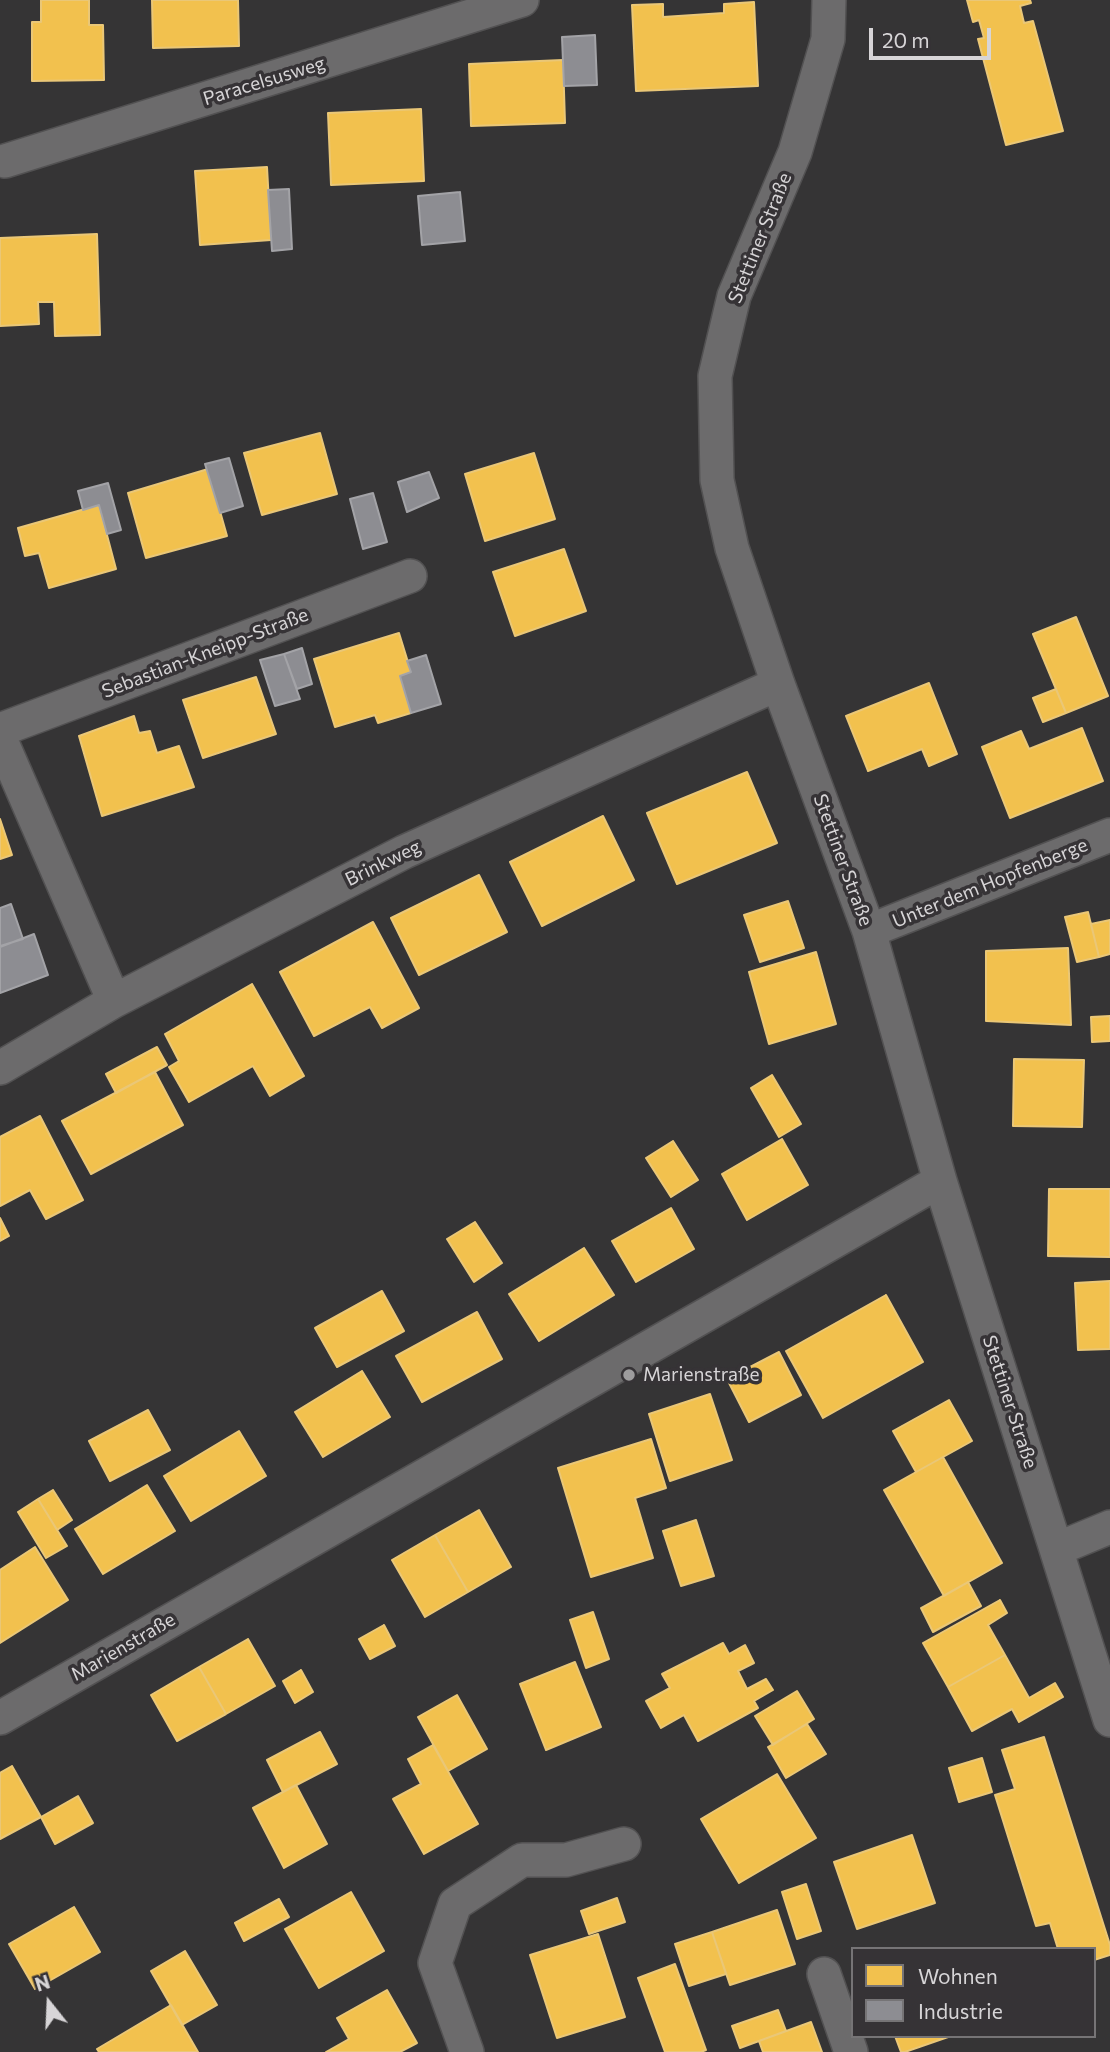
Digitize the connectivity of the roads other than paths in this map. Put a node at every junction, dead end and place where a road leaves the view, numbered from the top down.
1 (522, 0) edge
2 (830, 0) edge
3 (5, 162) dead end
4 (410, 576) dead end
5 (778, 684) junction
6 (0, 730) edge
7 (0, 738) edge
8 (1110, 835) edge
9 (869, 931) junction
10 (114, 1000) junction
11 (0, 1068) edge
12 (940, 1181) junction
13 (1110, 1527) edge
14 (1057, 1549) junction
15 (0, 1718) edge
16 (1110, 1720) edge
17 (624, 1844) dead end
18 (824, 1974) dead end
19 (467, 2052) edge
20 (851, 2052) edge

1 - 3 street, Paracelsusweg
2 - 5 street, Stettiner Straße
4 - 6 street, Sebastian-Kneipp-Straße
5 - 9 street, Stettiner Straße
5 - 10 street, Brinkweg
7 - 10 street
8 - 9 street, Unter dem Hopfenberge
9 - 12 street, Stettiner Straße
10 - 11 street, Brinkweg
12 - 14 street, Stettiner Straße
12 - 15 street, Marienstraße
13 - 14 street
14 - 16 street, Stettiner Straße
17 - 19 street
18 - 20 street

